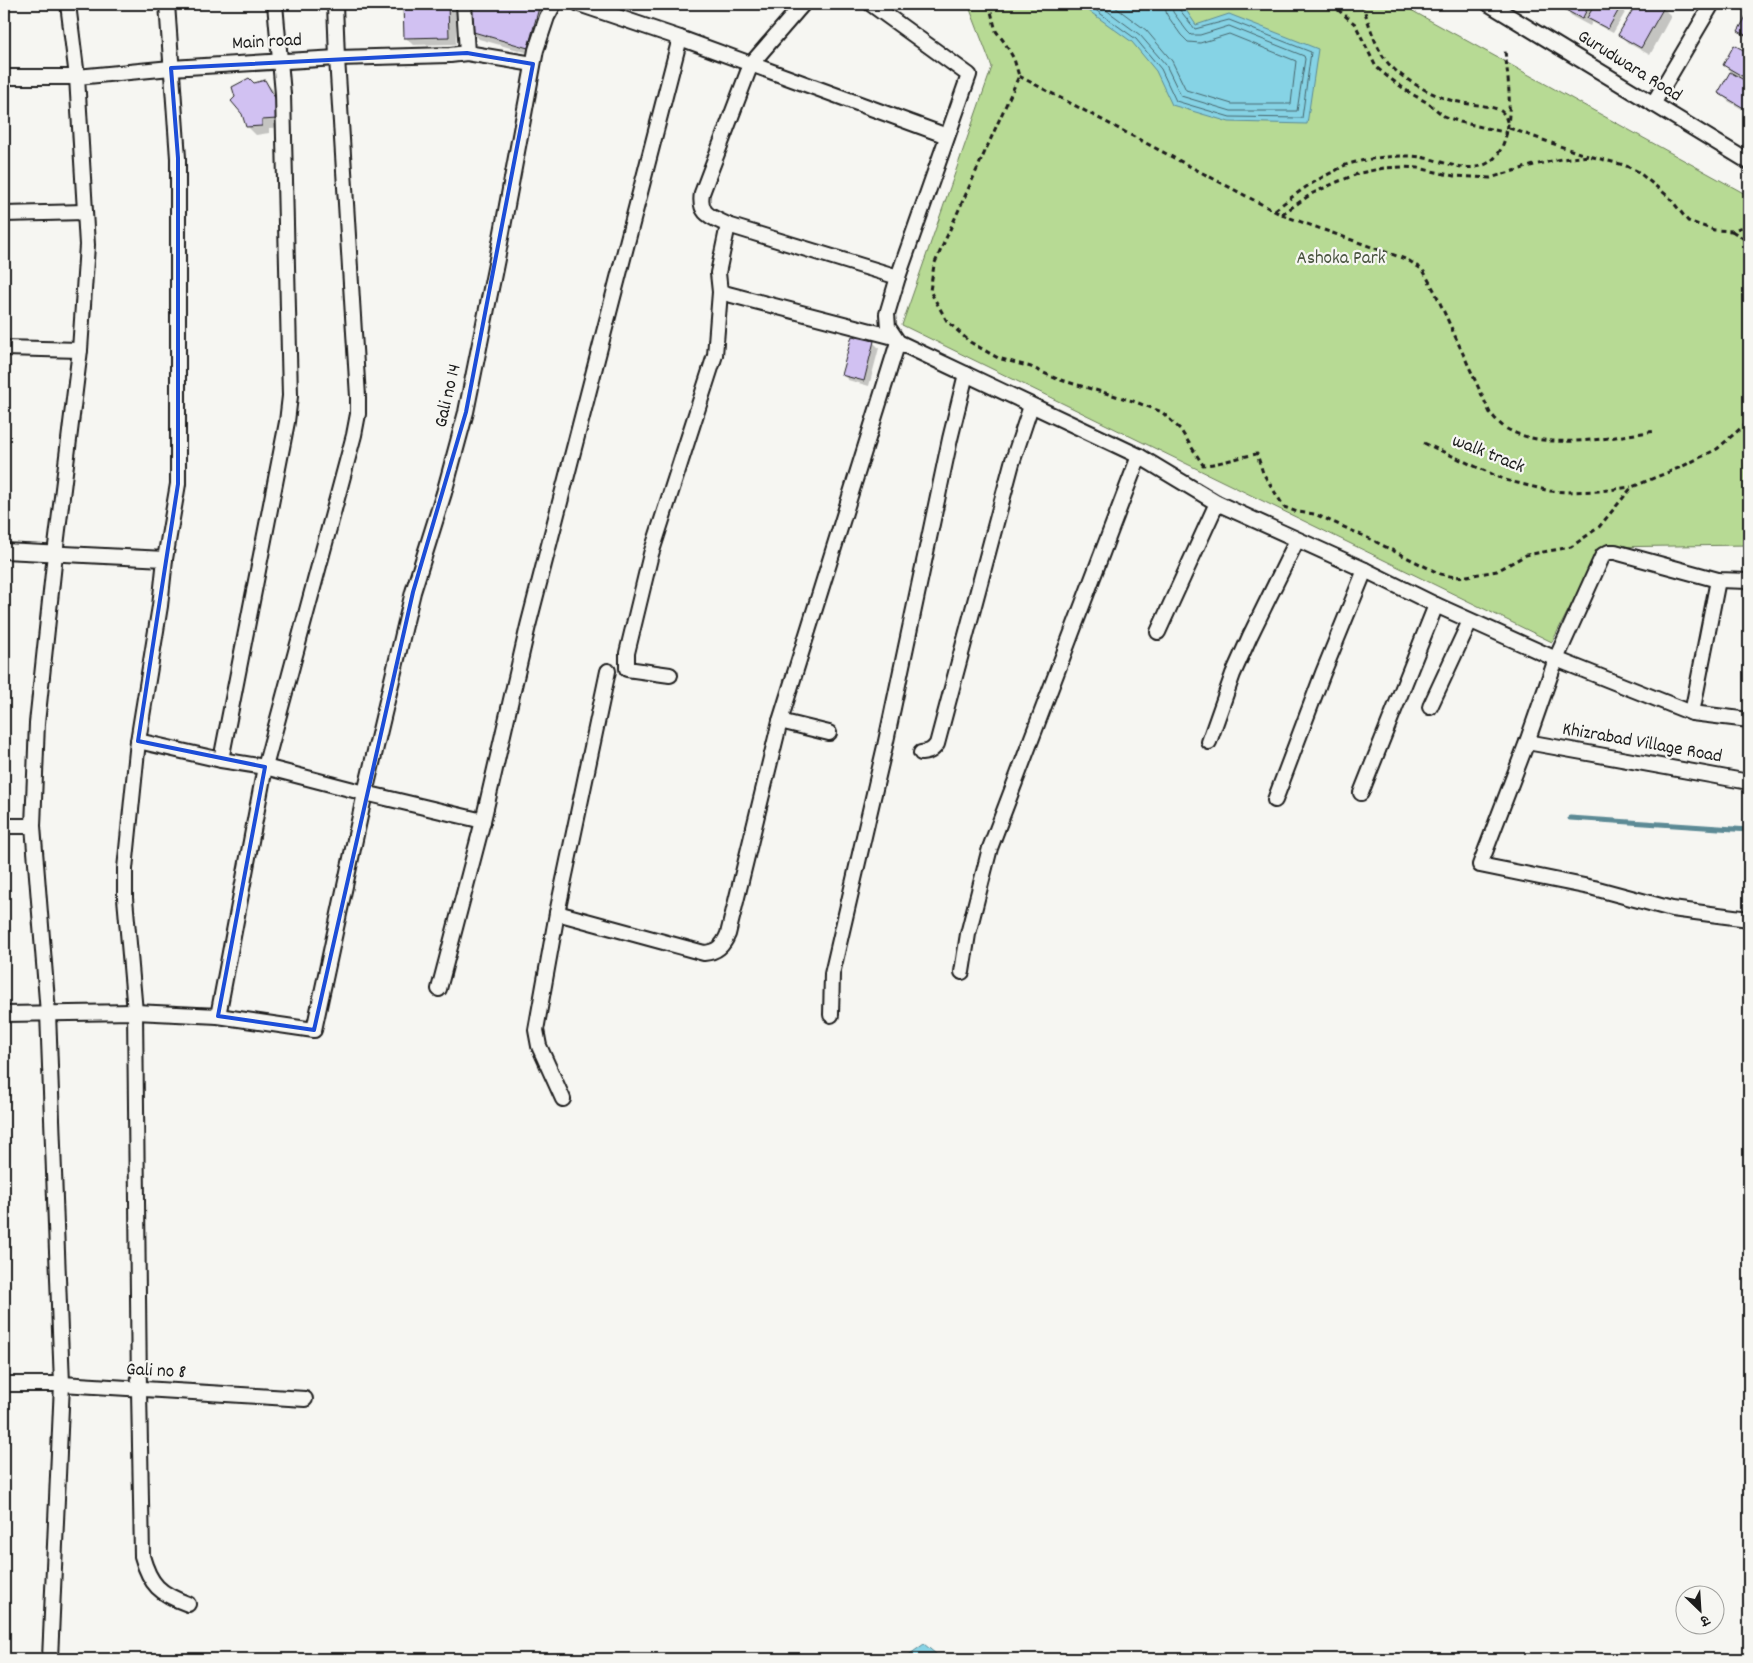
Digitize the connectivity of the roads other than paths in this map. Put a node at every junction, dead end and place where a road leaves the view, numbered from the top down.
1 (68, 4) edge
2 (167, 4) edge
3 (275, 4) edge
4 (335, 4) edge
5 (464, 4) edge
6 (554, 4) edge
7 (579, 4) edge
8 (803, 4) edge
9 (871, 4) edge
10 (1489, 4) edge
11 (1712, 4) edge
12 (1505, 7) edge
13 (680, 38) junction
14 (466, 53) junction
15 (337, 58) junction
16 (280, 61) junction
17 (533, 64) junction
18 (751, 64) junction
19 (171, 68) junction
20 (77, 76) junction
21 (4, 77) edge
22 (1653, 104) junction
23 (947, 136) junction
24 (1749, 162) edge
25 (85, 212) junction
26 (4, 214) edge
27 (728, 225) junction
28 (898, 277) junction
29 (720, 292) junction
30 (896, 340) junction
31 (4, 348) edge
32 (80, 350) junction
33 (966, 374) junction
34 (1032, 406) junction
35 (1139, 456) junction
36 (1217, 503) junction
37 (1297, 540) junction
38 (4, 551) edge
39 (55, 554) junction
40 (164, 559) junction
41 (1365, 570) junction
42 (1718, 580) junction
43 (1749, 581) edge
44 (1436, 606) junction
45 (1470, 621) junction
46 (1158, 632) dead end
47 (1556, 659) junction
48 (608, 671) dead end
49 (670, 675) dead end
50 (1430, 707) dead end
51 (1692, 713) junction
52 (1749, 720) edge
53 (780, 721) junction
54 (829, 734) dead end
55 (138, 741) junction
56 (1209, 742) dead end
57 (1527, 742) junction
58 (921, 753) dead end
59 (221, 760) junction
60 (265, 766) junction
61 (1749, 782) edge
62 (365, 793) junction
63 (1361, 793) dead end
64 (1275, 800) dead end
65 (483, 821) junction
66 (4, 826) edge
67 (33, 826) junction
68 (557, 913) junction
69 (1749, 919) edge
70 (962, 972) dead end
71 (440, 989) dead end
72 (135, 1012) junction
73 (48, 1013) junction
74 (4, 1014) edge
75 (830, 1015) dead end
76 (218, 1016) junction
77 (563, 1099) dead end
78 (4, 1384) edge
79 (62, 1384) junction
80 (139, 1390) junction
81 (306, 1399) dead end
82 (188, 1604) dead end
83 (50, 1659) edge

1 - 20 street
2 - 19 street
3 - 16 street
4 - 15 street
5 - 14 street
6 - 17 street, Gali no 14
7 - 13 street
8 - 18 street
9 - 23 street
10 - 12 street, Gurudwara Road
11 - 22 street
12 - 22 street, Gurudwara Road
13 - 18 street
13 - 65 street
14 - 15 street, Main road
14 - 17 street, Main road
15 - 16 street, Main road
15 - 60 street
16 - 19 street, Main road
16 - 59 street
17 - 62 street, Gali no 14
18 - 23 street
18 - 27 street
19 - 20 street, Main road
19 - 40 street
20 - 21 street, Main road
20 - 25 street
22 - 24 street, Gurudwara Road
23 - 28 street
25 - 26 street
25 - 32 street
27 - 28 street
27 - 29 street
28 - 30 street
29 - 30 street
29 - 49 street
30 - 33 street
30 - 53 street
31 - 32 street
32 - 39 street
33 - 34 street
33 - 75 street
34 - 35 street
34 - 58 street
35 - 36 street
35 - 70 street
36 - 37 street
36 - 46 street
37 - 41 street
37 - 56 street
38 - 39 street
39 - 40 street
39 - 67 street
40 - 55 street
41 - 44 street
41 - 64 street
42 - 43 street
42 - 47 street
42 - 51 street
44 - 45 street
44 - 63 street
45 - 47 street
45 - 50 street
47 - 51 street
47 - 57 street
48 - 68 street
51 - 52 street
53 - 54 street
53 - 68 street
55 - 59 street
55 - 72 street
57 - 61 street, Khizrabad Village Road
57 - 69 street
59 - 60 street
60 - 62 street
60 - 76 street
62 - 65 street
62 - 76 street, Gali no 14
65 - 71 street
66 - 67 street
67 - 73 street
68 - 77 street
72 - 73 street
72 - 76 street
72 - 80 street
73 - 74 street
73 - 79 street
78 - 79 street, Gali no 8
79 - 80 street, Gali no 8
79 - 83 street
80 - 81 street, Gali no 8
80 - 82 street

